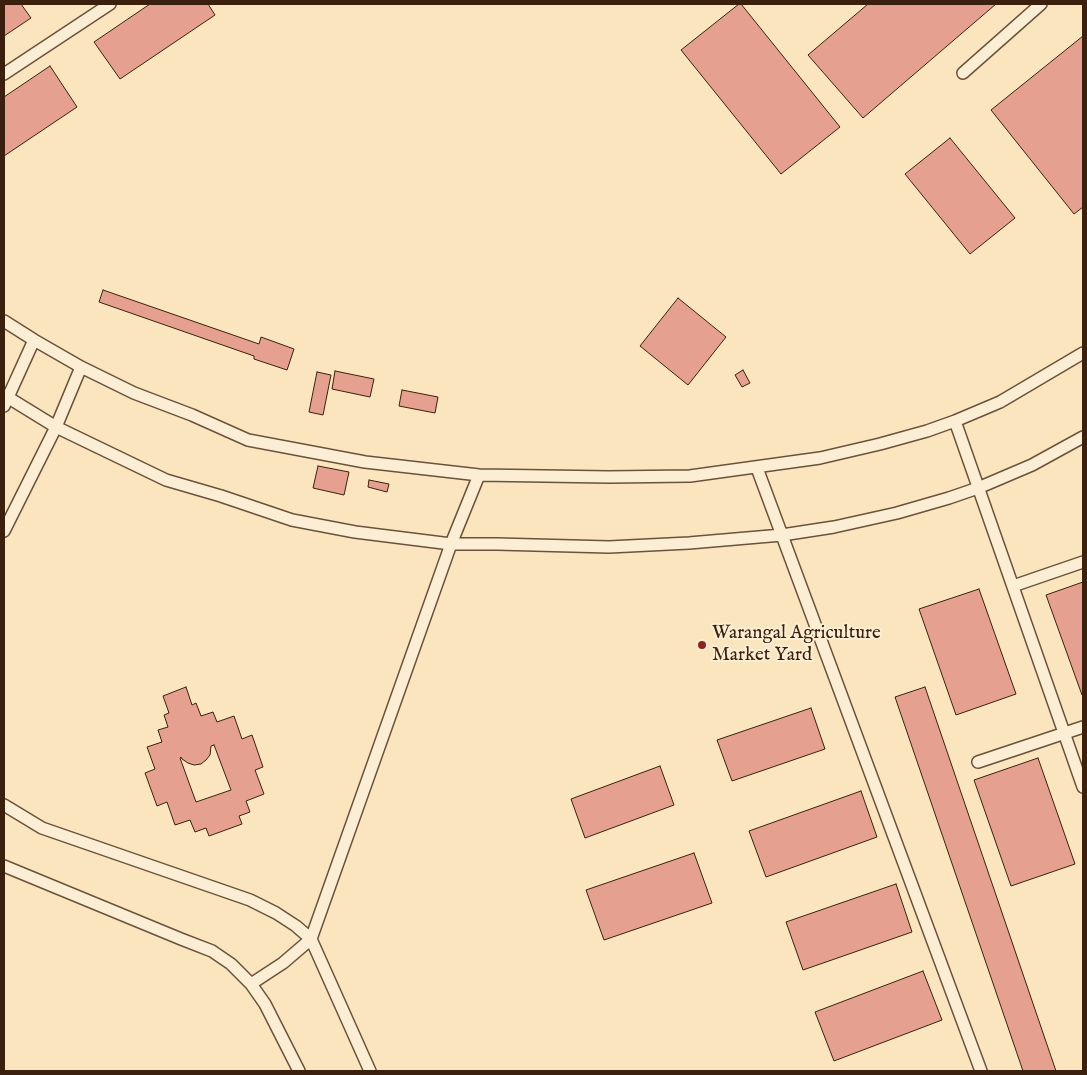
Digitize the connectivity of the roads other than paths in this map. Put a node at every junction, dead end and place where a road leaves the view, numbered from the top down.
1 (110, 4) edge
2 (1041, 4) edge
3 (963, 73) dead end
4 (4, 74) edge
5 (4, 321) edge
6 (34, 340) junction
7 (1083, 353) edge
8 (81, 367) junction
9 (5, 400) edge
10 (955, 421) junction
11 (56, 427) junction
12 (1082, 442) edge
13 (756, 468) junction
14 (479, 475) junction
15 (978, 488) junction
16 (4, 531) edge
17 (782, 535) junction
18 (451, 544) junction
19 (1083, 562) edge
20 (1012, 586) junction
21 (1083, 727) edge
22 (1064, 734) junction
23 (978, 762) dead end
24 (1083, 787) edge
25 (4, 805) edge
26 (4, 866) edge
27 (311, 939) junction
28 (251, 984) junction
29 (299, 1071) edge
30 (370, 1071) edge
31 (982, 1071) edge

1 - 4 lane
2 - 3 lane
5 - 6 lane
6 - 8 lane
6 - 9 lane
7 - 10 lane
8 - 11 lane
8 - 14 lane
9 - 11 lane
10 - 13 lane
10 - 15 lane
11 - 16 lane
11 - 18 lane
12 - 15 lane
13 - 14 lane
13 - 17 lane
14 - 18 lane
15 - 17 lane
15 - 20 lane
17 - 18 lane
17 - 31 lane
18 - 27 lane
19 - 20 lane
20 - 22 lane
21 - 22 lane
22 - 23 lane
22 - 24 lane
25 - 27 lane
26 - 28 lane
27 - 28 lane
27 - 30 lane
28 - 29 lane

